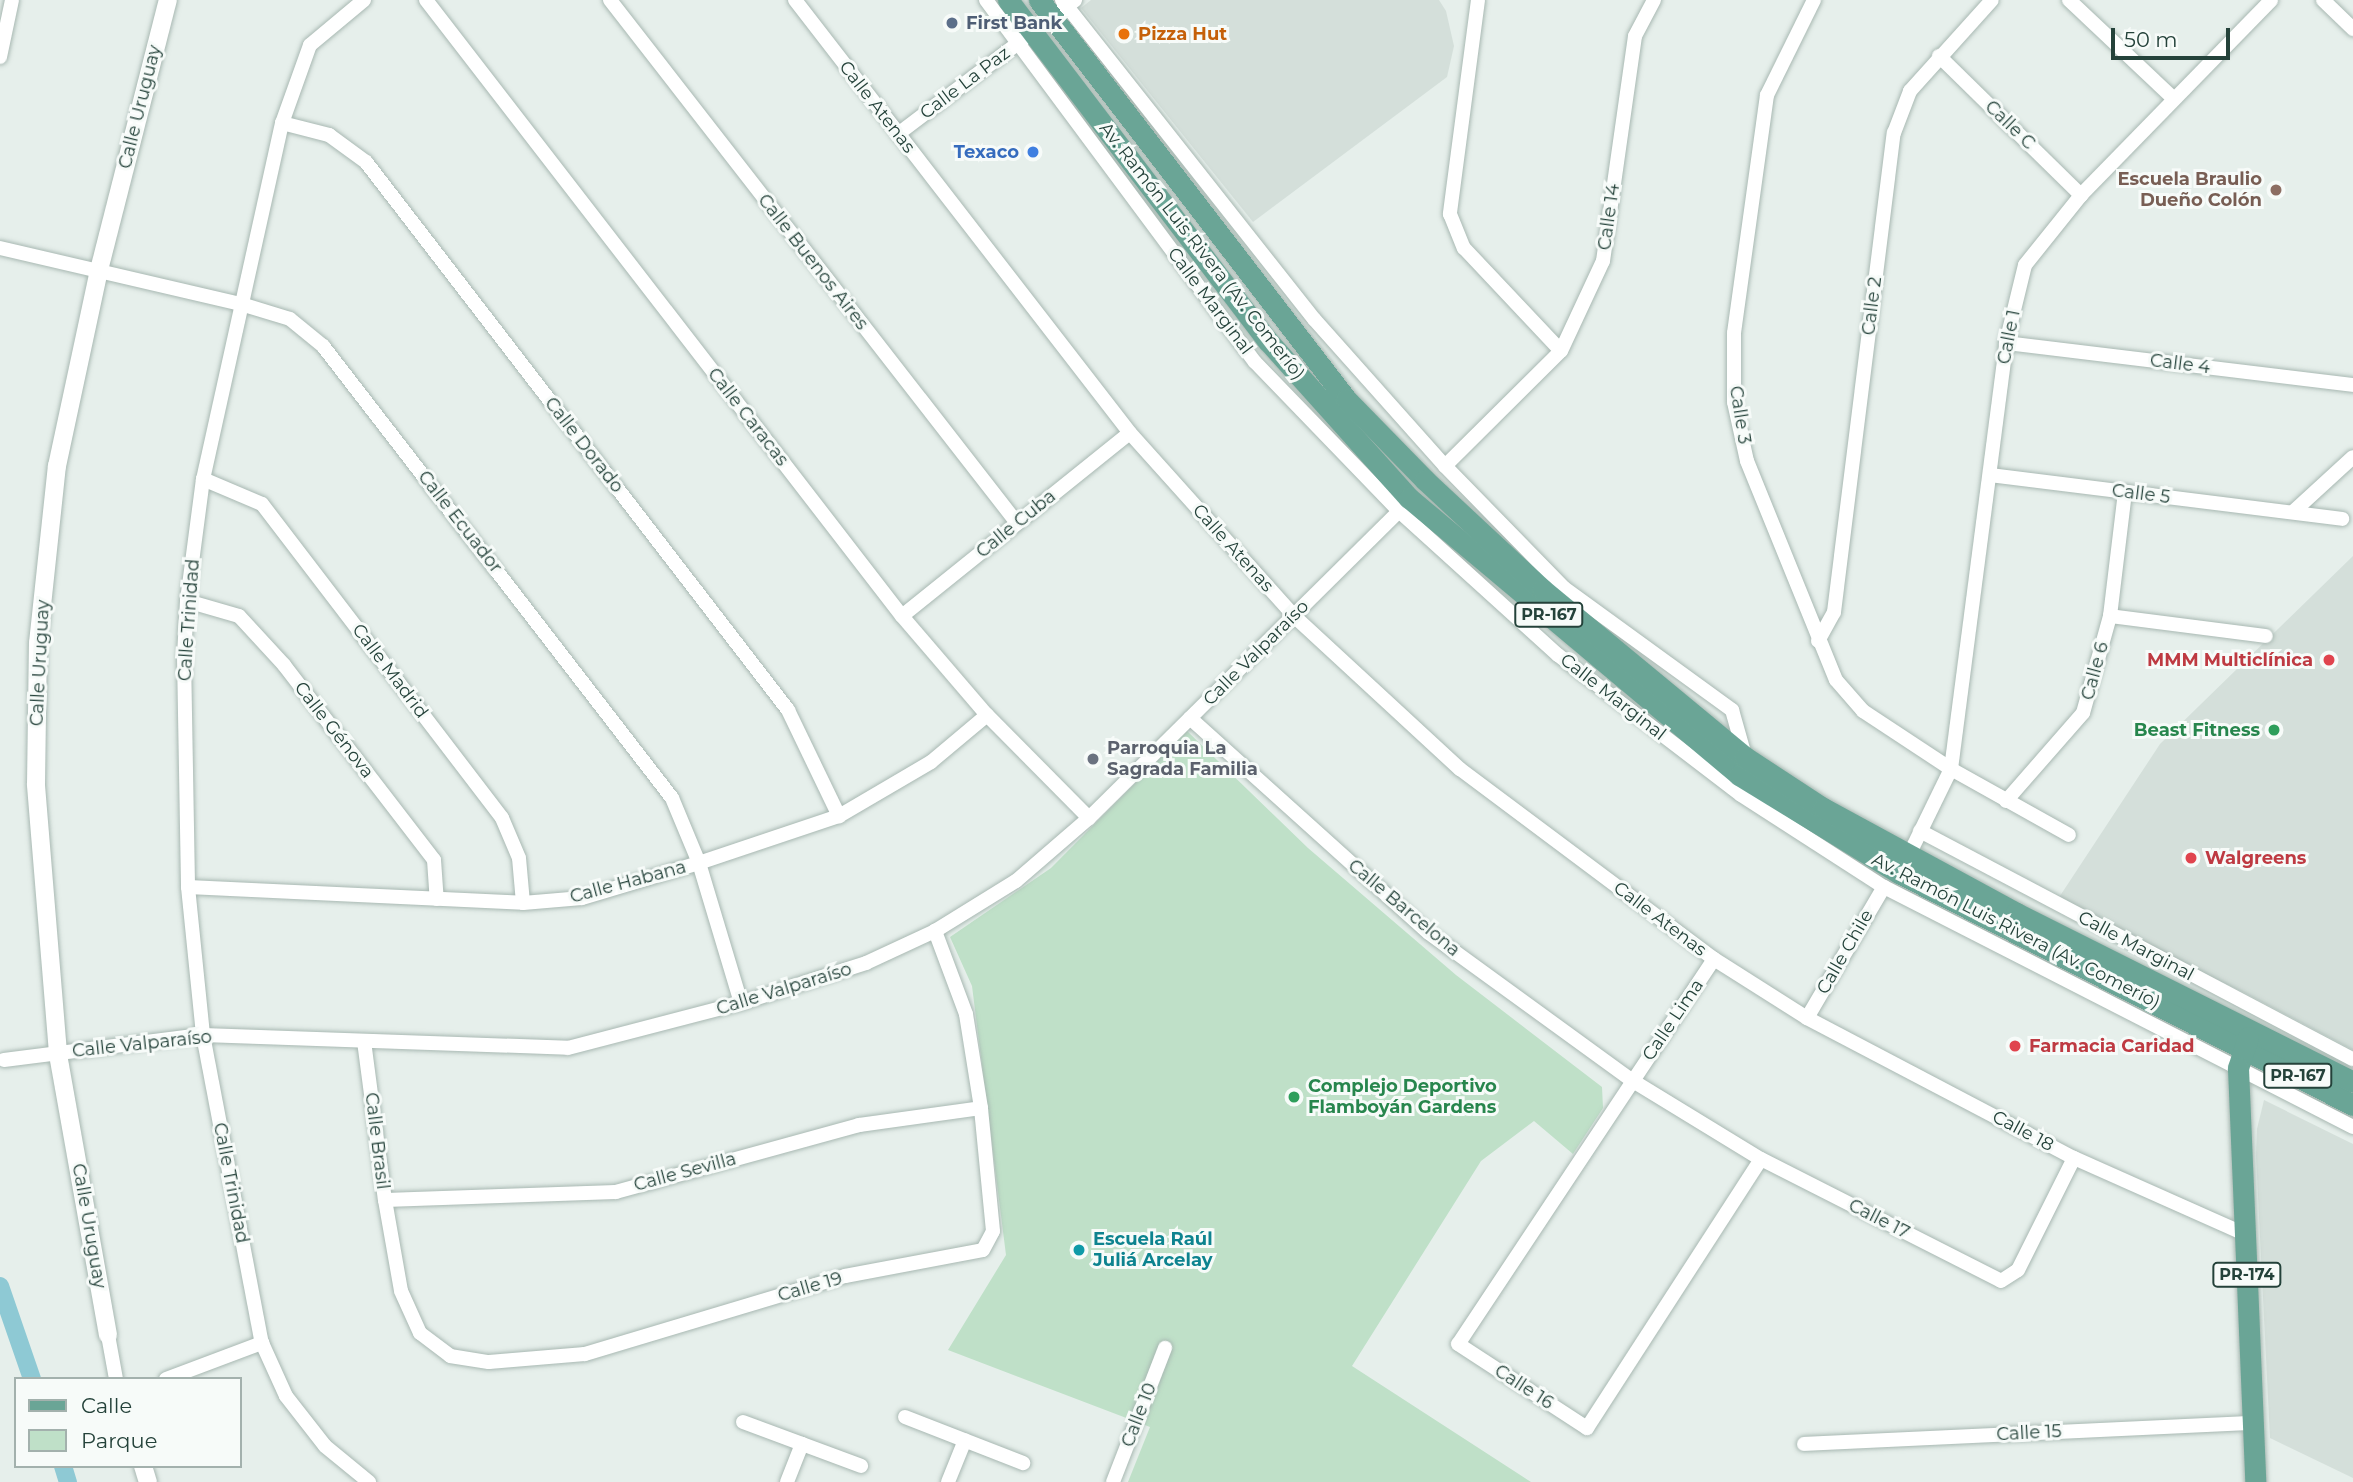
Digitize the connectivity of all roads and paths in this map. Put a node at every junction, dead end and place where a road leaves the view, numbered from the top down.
1 (12, 0) edge
2 (168, 0) edge
3 (365, 0) edge
4 (426, 0) edge
5 (610, 0) edge
6 (795, 0) edge
7 (986, 0) edge
8 (1009, 0) edge
9 (1039, 0) edge
10 (1478, 0) edge
11 (1654, 0) edge
12 (1814, 0) edge
13 (1993, 0) edge
14 (2069, 0) edge
15 (2271, 0) edge
16 (2323, 0) edge
17 (1064, 6) edge
18 (2353, 30) edge
19 (1026, 37) junction
20 (1939, 56) junction
21 (0, 57) edge
22 (2174, 99) junction
23 (282, 123) junction
24 (898, 134) junction
25 (2081, 195) junction
26 (0, 248) edge
27 (99, 270) junction
28 (241, 304) junction
29 (2006, 343) junction
30 (1561, 351) junction
31 (2353, 385) edge
32 (1130, 433) junction
33 (2353, 457) edge
34 (1445, 466) junction
35 (1990, 475) junction
36 (203, 479) junction
37 (2125, 492) junction
38 (1399, 511) junction
39 (2293, 512) junction
40 (2342, 519) dead end
41 (1017, 523) junction
42 (187, 601) junction
43 (902, 615) junction
44 (1294, 615) junction
45 (2110, 616) junction
46 (2266, 636) dead end
47 (1818, 641) junction
48 (987, 715) junction
49 (1190, 718) junction
50 (1745, 757) junction
51 (1951, 769) junction
52 (2006, 802) junction
53 (839, 816) junction
54 (1089, 818) junction
55 (1920, 831) junction
56 (2069, 835) dead end
57 (1909, 855) junction
58 (699, 863) junction
59 (188, 887) junction
60 (1884, 887) junction
61 (438, 899) junction
62 (523, 903) junction
63 (935, 931) junction
64 (1714, 959) junction
65 (741, 1003) junction
66 (1807, 1018) junction
67 (203, 1035) junction
68 (364, 1041) junction
69 (2244, 1048) junction
70 (58, 1053) junction
71 (2353, 1059) edge
72 (4, 1060) dead end
73 (1633, 1081) junction
74 (2353, 1082) edge
75 (2353, 1105) edge
76 (981, 1108) junction
77 (2353, 1127) edge
78 (2074, 1158) junction
79 (1761, 1159) junction
80 (385, 1200) junction
81 (2245, 1234) junction
82 (392, 1241) joint
83 (108, 1335) joint
84 (262, 1343) junction
85 (1165, 1348) dead end
86 (116, 1377) edge
87 (171, 1377) edge
88 (905, 1417) dead end
89 (743, 1422) dead end
90 (2253, 1423) junction
91 (965, 1440) junction
92 (802, 1444) junction
93 (1804, 1444) dead end
94 (1023, 1463) dead end
95 (861, 1466) dead end
96 (369, 1482) edge
97 (787, 1482) edge
98 (948, 1482) edge
99 (1113, 1482) edge
100 (2255, 1482) edge

1 - 21 street
2 - 27 street, Calle Uruguay
3 - 23 street, Calle Trinidad
4 - 43 street, Calle Caracas
5 - 41 street, Calle Buenos Aires
6 - 24 street, Calle Atenas
7 - 19 street, Calle Marginal
8 - 19 main road, Av. Ramón Luis Rivera (Av. Comerío) / PR-167
9 - 17 main road, Av. Ramón Luis Rivera (Av. Comerío) / PR-167
10 - 30 street
11 - 30 street, Calle 14
12 - 47 street, Calle 3
13 - 20 street, Calle 2
14 - 22 street
15 - 22 street, Calle 1
16 - 18 street
17 - 19 street, Calle La Paz
17 - 34 street
17 - 50 main road, Av. Ramón Luis Rivera (Av. Comerío) / PR-167
19 - 24 street, Calle La Paz
19 - 38 street, Calle Marginal
19 - 69 main road, Av. Ramón Luis Rivera (Av. Comerío) / PR-167
20 - 25 street, Calle C
20 - 47 street, Calle 2
22 - 25 street, Calle 1
23 - 28 street, Calle Trinidad
23 - 53 street, Calle Dorado
24 - 32 street, Calle Atenas
25 - 29 street, Calle 1
26 - 27 street, Calle Ecuador
27 - 28 street, Calle Ecuador
27 - 70 street, Calle Uruguay
28 - 36 street, Calle Trinidad
28 - 58 street, Calle Ecuador
29 - 31 street, Calle 4
29 - 35 street, Calle 1
30 - 34 street, Calle 14
32 - 41 street, Calle Cuba
32 - 44 street, Calle Atenas
33 - 39 street
34 - 50 street
35 - 37 street, Calle 5
35 - 51 street, Calle 1
36 - 42 street, Calle Trinidad
36 - 62 street, Calle Madrid
37 - 39 street, Calle 5
37 - 45 street, Calle 6
38 - 44 street, Calle Valparaíso
38 - 60 street, Calle Marginal
39 - 40 street, Calle 5
41 - 43 street, Calle Cuba
42 - 59 street, Calle Trinidad
42 - 61 street, Calle Génova
43 - 48 street, Calle Caracas
44 - 49 street, Calle Valparaíso
44 - 64 street, Calle Atenas
45 - 46 street
45 - 52 street, Calle 6
47 - 51 street, Calle 3
48 - 53 street, Calle Habana
48 - 54 street, Calle Caracas
49 - 54 street, Calle Valparaíso
49 - 73 street, Calle Barcelona
50 - 57 main road, Av. Ramón Luis Rivera (Av. Comerío) / PR-167
51 - 52 street
51 - 55 street, Calle 1
52 - 56 street
53 - 58 street, Calle Habana
54 - 63 street, Calle Valparaíso
55 - 57 street, Calle 1
55 - 71 street, Calle Marginal
57 - 69 main road, Av. Ramón Luis Rivera (Av. Comerío) / PR-167
58 - 62 street, Calle Habana
58 - 65 street, Calle Ecuador
59 - 61 street, Calle Habana
59 - 67 street, Calle Trinidad
60 - 66 street, Calle Chile
60 - 69 street, Calle Marginal
61 - 62 street, Calle Habana
63 - 65 street, Calle Valparaíso
63 - 76 street, Calle 19
64 - 66 street, Calle Atenas
64 - 73 street, Calle Lima
65 - 68 street, Calle Valparaíso
66 - 78 street, Calle 18
67 - 68 street, Calle Valparaíso
67 - 70 street, Calle Valparaíso
67 - 84 street, Calle Trinidad
68 - 80 street, Calle Brasil
69 - 74 main road, Av. Ramón Luis Rivera (Av. Comerío) / PR-167
69 - 75 main road, Av. Ramón Luis Rivera (Av. Comerío) / PR-167
69 - 77 street, Calle Marginal
69 - 81 main road, PR-174
70 - 72 street, Calle Valparaíso
70 - 83 street, Calle Uruguay
73 - 79 street, Calle 17
73 - 79 street, Calle 16
76 - 80 street, Calle Sevilla
76 - 82 street, Calle 19
78 - 79 street, Calle 17
78 - 81 street, Calle 18
80 - 82 street, Calle Brasil
81 - 90 main road, PR-174
83 - 86 street
84 - 87 street
84 - 96 street, Calle Trinidad
85 - 99 street, Calle 10
88 - 91 street
89 - 92 street
90 - 93 street, Calle 15
90 - 100 main road, PR-174
91 - 94 street
91 - 98 street
92 - 95 street
92 - 97 street

